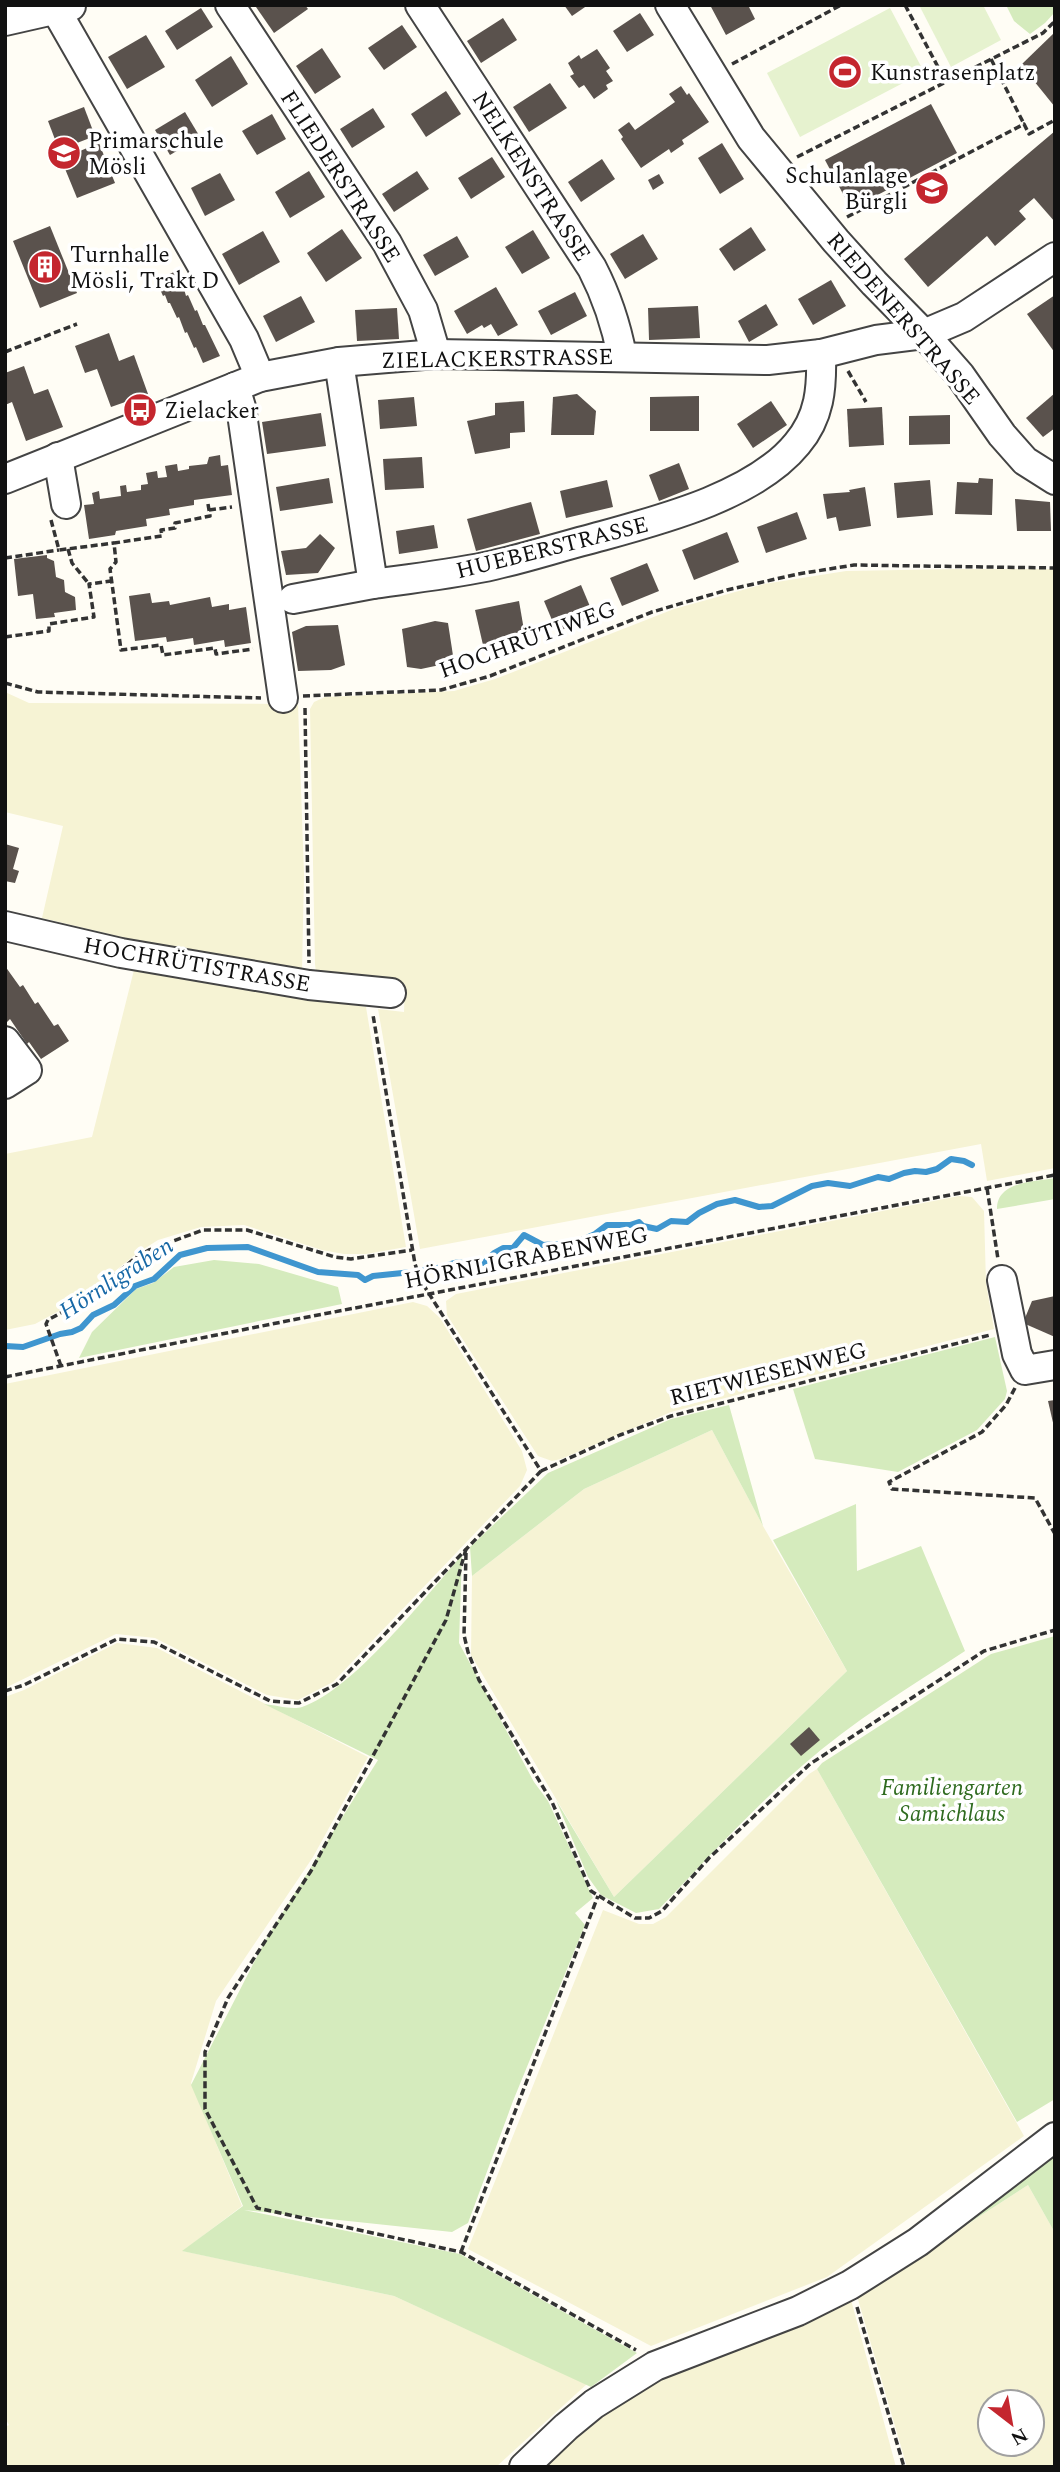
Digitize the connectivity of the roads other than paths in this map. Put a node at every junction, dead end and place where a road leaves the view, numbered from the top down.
1 (230, 5) edge
2 (419, 5) edge
3 (670, 5) edge
4 (61, 7) edge
5 (5, 21) edge
6 (1055, 257) edge
7 (924, 334) junction
8 (436, 354) junction
9 (821, 354) junction
10 (622, 356) junction
11 (340, 362) junction
12 (247, 382) junction
13 (58, 457) junction
14 (5, 479) edge
15 (1055, 480) edge
16 (66, 504) dead end
17 (373, 584) junction
18 (293, 599) dead end
19 (294, 697) road end
20 (5, 926) edge
21 (380, 992) road end
22 (5, 1041) edge
23 (5, 1084) edge
24 (1002, 1280) road end
25 (1055, 1365) edge
26 (1055, 2137) edge
27 (524, 2467) edge

1 - 8 street, FLIEDERSTRASSE
2 - 10 street, NELKENSTRASSE
3 - 7 street, RIEDENERSTRASSE
4 - 5 street
4 - 12 street
6 - 7 street, ZIELACKERSTRASSE
7 - 9 street, ZIELACKERSTRASSE
7 - 15 street, RIEDENERSTRASSE
8 - 10 street, ZIELACKERSTRASSE
8 - 11 street, ZIELACKERSTRASSE
9 - 10 street, ZIELACKERSTRASSE
9 - 17 street, HUEBERSTRASSE
11 - 12 street, ZIELACKERSTRASSE
11 - 17 street
12 - 13 street, ZIELACKERSTRASSE
12 - 19 street
13 - 14 street, ZIELACKERSTRASSE
13 - 16 street
17 - 18 street, HUEBERSTRASSE
20 - 21 street, HOCHRÜTISTRASSE
22 - 23 street
24 - 25 street
26 - 27 street

